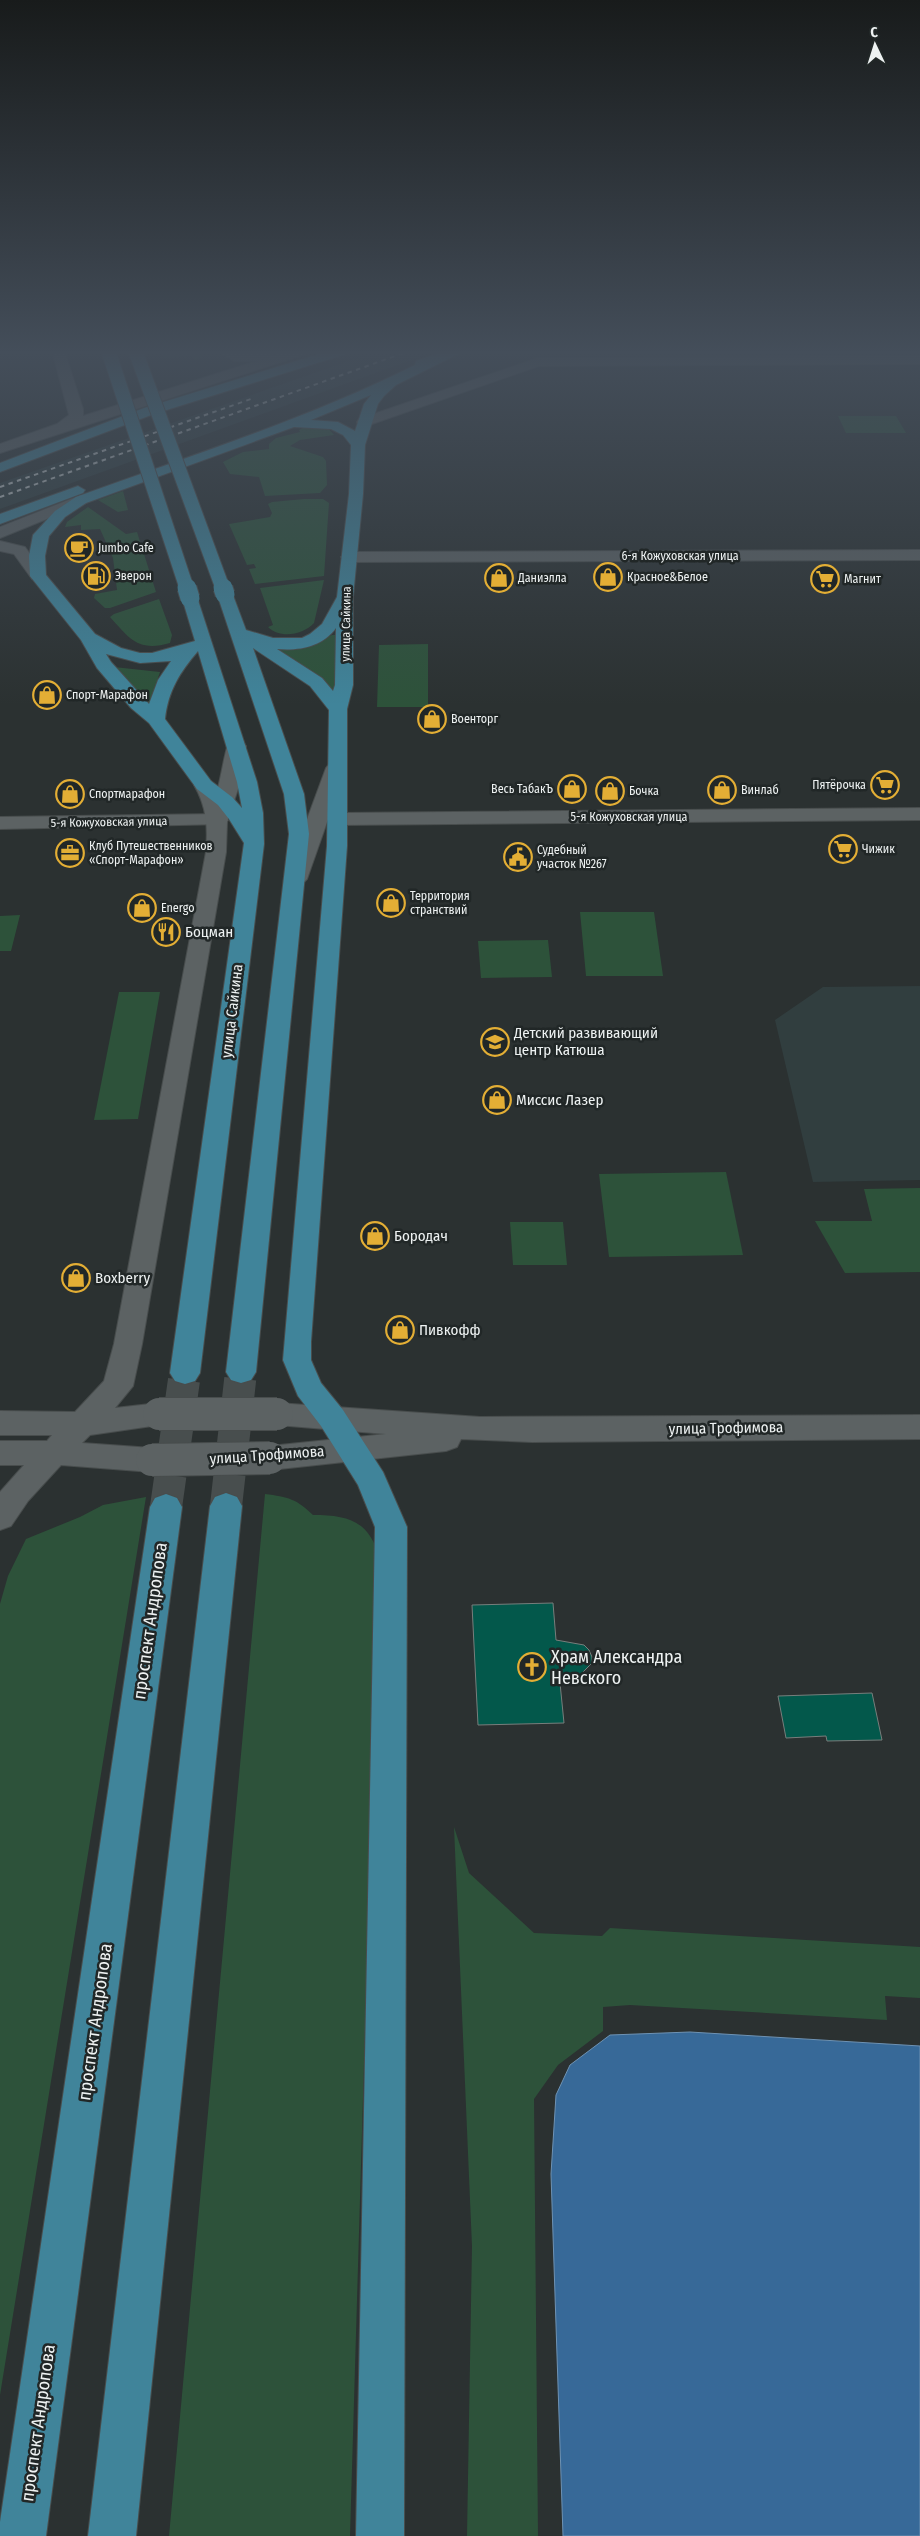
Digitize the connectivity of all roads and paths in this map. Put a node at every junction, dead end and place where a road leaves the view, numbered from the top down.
1 (138, 468) edge
2 (147, 468) edge
3 (169, 468) edge
4 (179, 468) edge
5 (356, 468) edge
6 (82, 500) junction
7 (0, 519) edge
8 (0, 533) edge
9 (0, 546) edge
10 (920, 555) edge
11 (349, 557) junction
12 (38, 576) junction
13 (345, 597) junction
14 (200, 626) junction
15 (241, 634) junction
16 (89, 638) junction
17 (193, 646) junction
18 (338, 709) junction
19 (156, 719) junction
20 (236, 746) junction
21 (336, 768) junction
22 (204, 785) joint
23 (222, 811) junction
24 (920, 814) edge
25 (338, 819) junction
26 (0, 823) edge
27 (254, 844) junction
28 (295, 881) junction
29 (185, 1372) tunnel mouth
30 (241, 1372) tunnel mouth
31 (332, 1418) junction
32 (0, 1423) edge
33 (83, 1424) junction
34 (920, 1427) edge
35 (532, 1430) junction
36 (350, 1449) junction
37 (0, 1453) edge
38 (55, 1453) junction
39 (226, 1506) tunnel mouth
40 (166, 1507) tunnel mouth
41 (0, 1517) edge
42 (22, 2536) edge
43 (112, 2536) edge
44 (380, 2536) edge

1 - 7 main road
2 - 14 main road, улица Сайкина, bridge
3 - 6 main road
4 - 15 main road, улица Сайкина, bridge
5 - 11 main road, улица Сайкина
6 - 8 street
6 - 12 main road
9 - 12 street
10 - 11 street, 6-я Кожуховская улица
11 - 13 main road, улица Сайкина
12 - 16 main road
13 - 15 main road
13 - 18 main road, улица Сайкина
14 - 17 main road
14 - 20 main road, улица Сайкина
15 - 18 main road
15 - 28 main road, улица Сайкина
16 - 17 main road
16 - 19 main road
17 - 19 main road
18 - 21 main road, улица Сайкина
19 - 22 main road
20 - 23 street
20 - 27 main road, улица Сайкина
21 - 25 main road
21 - 28 street, улица Сайкина
22 - 23 street
23 - 26 street, 5-я Кожуховская улица
23 - 27 main road
23 - 33 street
24 - 25 street, 5-я Кожуховская улица
25 - 31 main road
27 - 29 main road, улица Сайкина
28 - 30 main road, улица Сайкина
31 - 33 street, улица Трофимова, bridge
31 - 35 street, улица Трофимова
31 - 36 main road
32 - 33 street, улица Трофимова
33 - 38 street
34 - 35 street, улица Трофимова
35 - 36 street, улица Трофимова
36 - 38 street, улица Трофимова, bridge
36 - 44 main road
37 - 38 street, улица Трофимова
38 - 41 street
39 - 43 main road
40 - 42 main road, проспект Андропова

